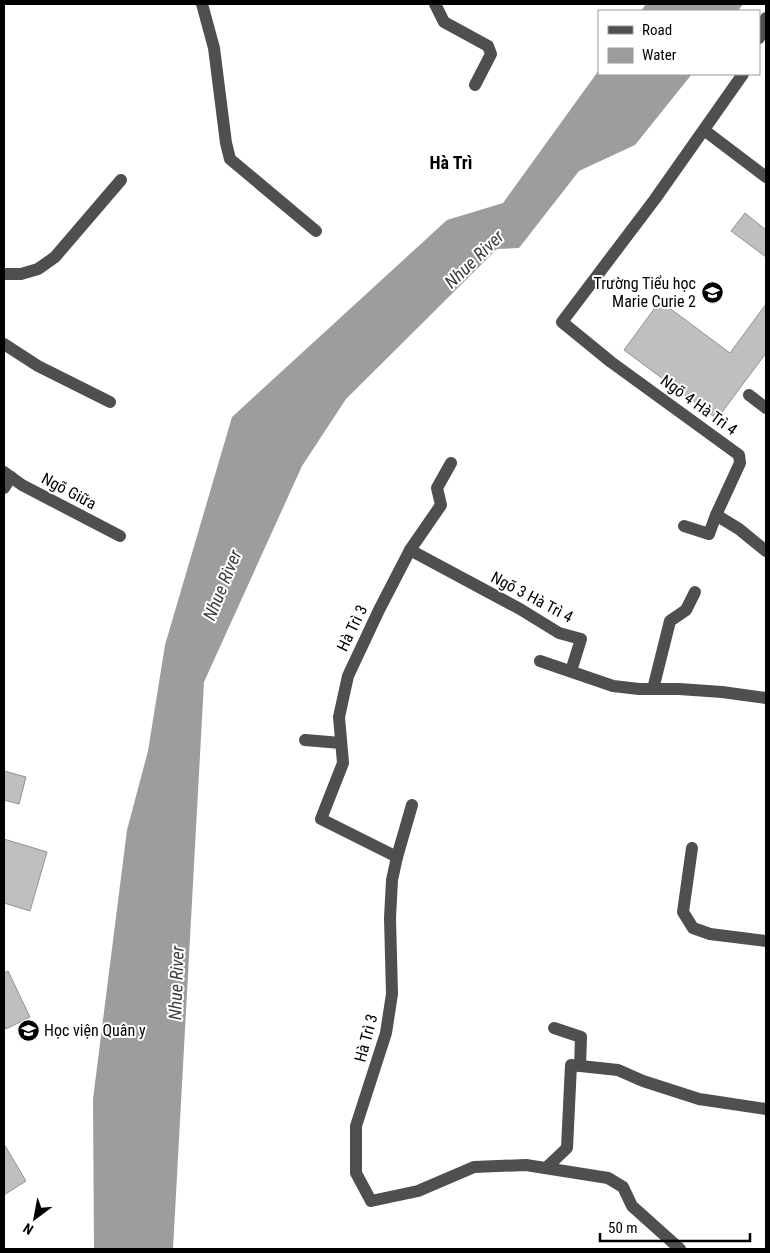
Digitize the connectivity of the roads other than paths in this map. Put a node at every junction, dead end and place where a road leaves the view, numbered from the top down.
1 (202, 4) edge
2 (435, 4) edge
3 (766, 18) edge
4 (760, 35) edge
5 (741, 75) edge
6 (474, 85) dead end
7 (704, 130) junction
8 (766, 177) edge
9 (121, 180) dead end
10 (316, 231) dead end
11 (4, 274) edge
12 (4, 344) edge
13 (750, 395) dead end
14 (110, 402) dead end
15 (766, 408) edge
16 (451, 464) dead end
17 (7, 474) edge
18 (4, 488) edge
19 (716, 514) junction
20 (684, 526) dead end
21 (120, 536) dead end
22 (410, 550) junction
23 (766, 552) edge
24 (695, 592) dead end
25 (540, 661) dead end
26 (571, 671) junction
27 (653, 689) junction
28 (766, 698) edge
29 (305, 740) dead end
30 (341, 743) junction
31 (412, 805) dead end
32 (692, 848) dead end
33 (397, 857) junction
34 (766, 941) edge
35 (554, 1028) dead end
36 (580, 1066) junction
37 (766, 1109) edge
38 (546, 1168) junction
39 (680, 1249) edge

1 - 10 street
2 - 6 street
3 - 4 street
5 - 7 street
7 - 8 street
7 - 19 street, Ngõ 4 Hà Trì 4
9 - 11 street
12 - 14 street
13 - 15 street
16 - 22 street, Hà Trì 3
17 - 18 street
17 - 21 street, Ngõ Giữa
19 - 20 street, Ngõ 4 Hà Trì 4
19 - 23 street
22 - 26 street, Ngõ 3 Hà Trì 4
22 - 30 street, Hà Trì 3
24 - 27 street
25 - 26 street
26 - 27 street
27 - 28 street
29 - 30 street
30 - 33 street, Hà Trì 3
31 - 33 street
32 - 34 street
33 - 38 street, Hà Trì 3
35 - 36 street
36 - 37 street
36 - 38 street
38 - 39 street

